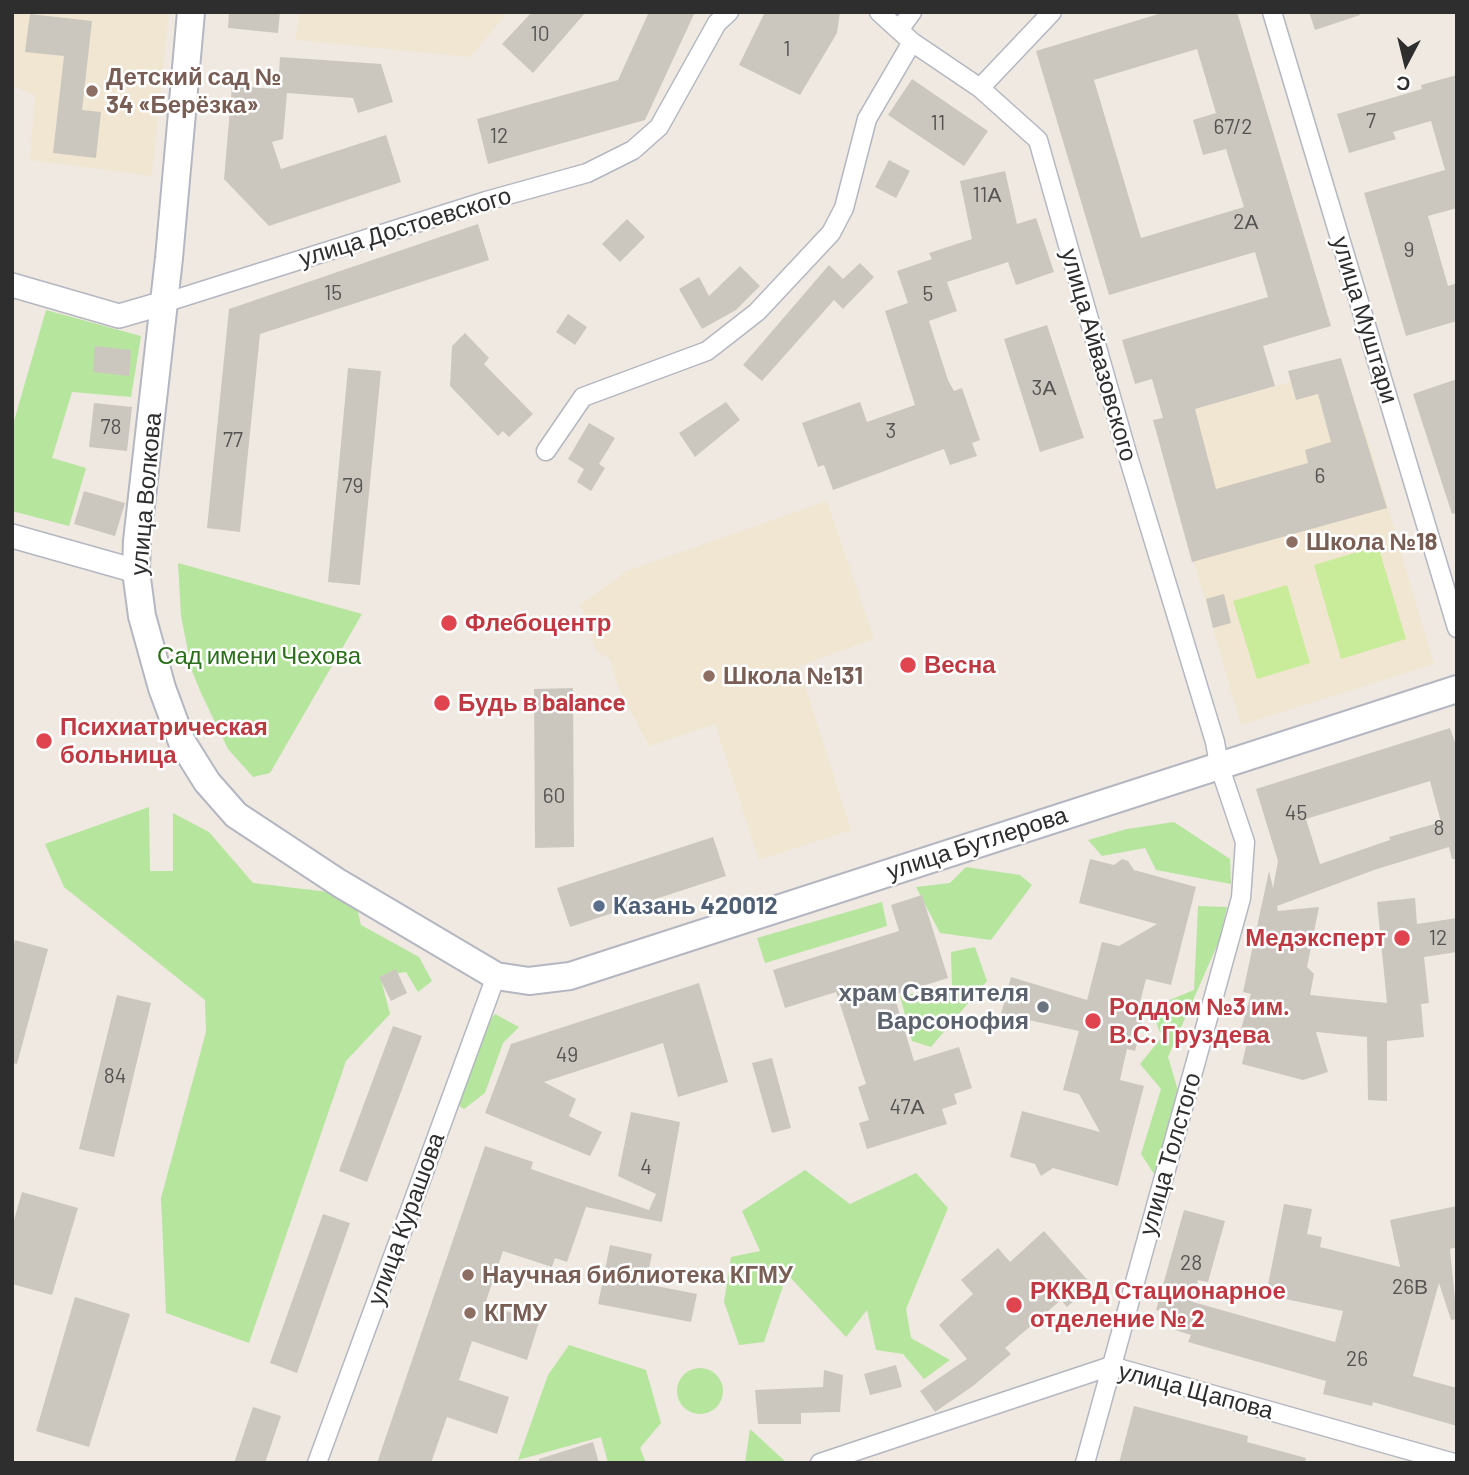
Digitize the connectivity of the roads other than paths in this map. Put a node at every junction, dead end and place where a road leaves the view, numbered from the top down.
1 (191, 12) edge
2 (729, 12) edge
3 (879, 12) edge
4 (912, 12) edge
5 (1052, 12) edge
6 (1272, 12) edge
7 (905, 36) junction
8 (980, 88) junction
9 (12, 285) edge
10 (164, 303) junction
11 (546, 451) dead end
12 (12, 536) edge
13 (136, 571) junction
14 (1457, 628) edge
15 (1457, 689) edge
16 (1219, 765) junction
17 (496, 976) junction
18 (1111, 1366) junction
19 (317, 1463) edge
20 (820, 1463) edge
21 (1085, 1463) edge
22 (1454, 1463) edge

1 - 10 main road, улица Волкова
2 - 10 street, улица Достоевского
3 - 7 street, улица Айвазовского
4 - 7 street
5 - 8 street
6 - 14 street, улица Муштари
7 - 8 street, улица Айвазовского
7 - 11 street
8 - 16 street, улица Айвазовского
9 - 10 street, улица Достоевского
10 - 13 main road, улица Волкова
12 - 13 street
13 - 17 main road, улица Волкова
15 - 16 main road, улица Бутлерова
16 - 17 main road, улица Бутлерова
16 - 18 street, улица Толстого
17 - 19 street, улица Курашова
18 - 20 street, улица Щапова
18 - 21 street, улица Толстого
18 - 22 street, улица Щапова

